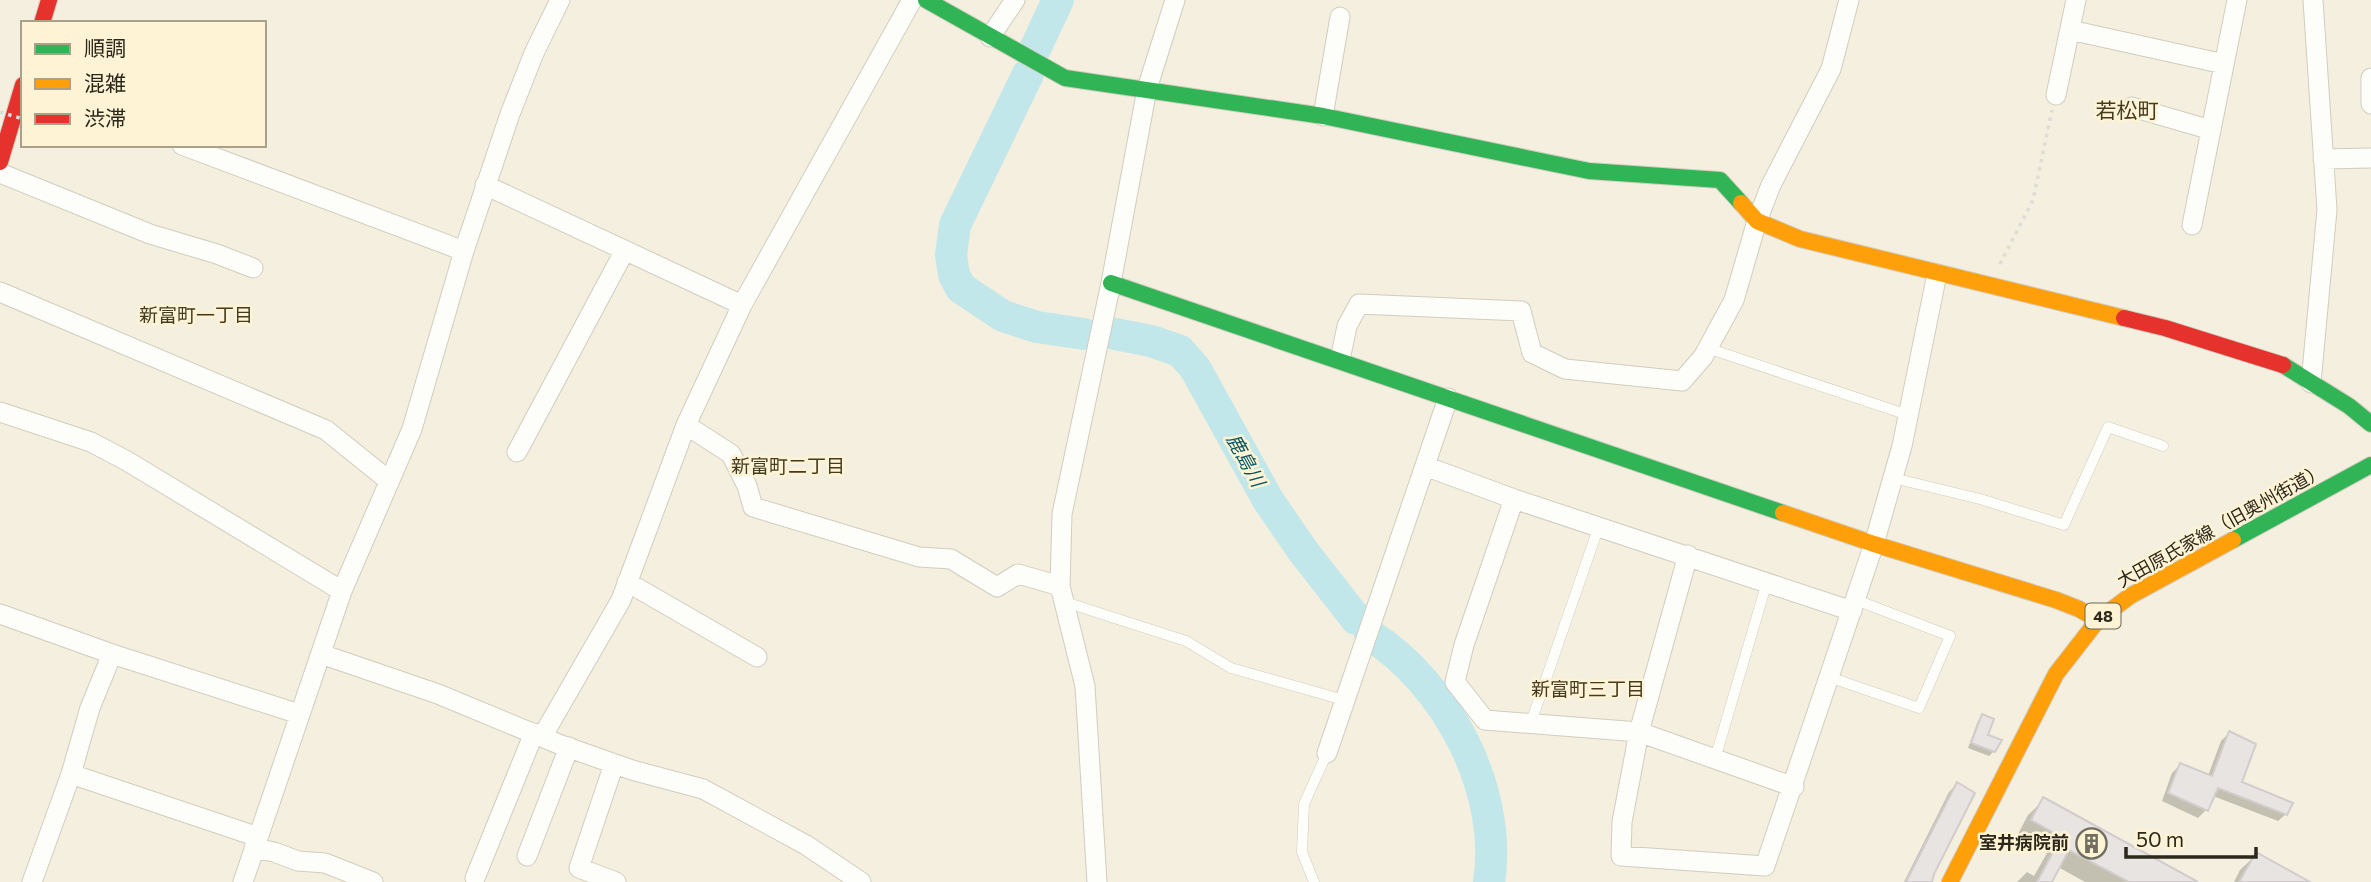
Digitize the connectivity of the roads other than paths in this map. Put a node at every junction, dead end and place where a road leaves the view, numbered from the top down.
1 (49, 0) edge
2 (560, 0) edge
3 (912, 0) edge
4 (926, 0) edge
5 (1015, 0) edge
6 (1175, 0) edge
7 (1849, 0) edge
8 (2076, 0) edge
9 (2237, 0) edge
10 (2312, 0) edge
11 (1340, 17) dead end
12 (43, 21) edge
13 (2070, 30) junction
14 (990, 37) junction
15 (2224, 64) junction
16 (2371, 78) edge
17 (1147, 89) junction
18 (21, 92) edge
19 (2056, 95) road end
20 (2371, 104) edge
21 (2132, 107) dead end
22 (1323, 116) junction
23 (2211, 130) junction
24 (187, 147) edge
25 (2371, 158) edge
26 (2323, 159) junction
27 (0, 162) edge
28 (0, 173) edge
29 (485, 185) junction
30 (1757, 220) junction
31 (2192, 225) dead end
32 (625, 250) junction
33 (464, 251) junction
34 (253, 268) dead end
35 (1937, 274) junction
36 (1111, 283) junction
37 (0, 292) edge
38 (742, 305) junction
39 (1707, 348) junction
40 (1340, 359) junction
41 (2311, 383) junction
42 (1448, 398) junction
43 (0, 412) edge
44 (1908, 415) junction
45 (2371, 424) edge
46 (686, 425) junction
47 (2163, 446) dead end
48 (517, 452) dead end
49 (2371, 465) edge
50 (1425, 466) junction
51 (1893, 478) junction
52 (388, 480) junction
53 (1514, 499) junction
54 (1599, 526) junction
55 (1874, 544) junction
56 (1688, 555) junction
57 (627, 582) junction
58 (1767, 582) junction
59 (342, 591) junction
60 (1062, 594) junction
61 (1854, 605) junction
62 (0, 614) edge
63 (2098, 620) junction
64 (113, 654) junction
65 (321, 654) junction
66 (757, 657) dead end
67 (1829, 677) junction
68 (1345, 700) junction
69 (299, 714) junction
70 (1530, 725) junction
71 (1639, 732) junction
72 (538, 735) junction
73 (569, 747) junction
74 (1327, 753) joint
75 (1716, 759) junction
76 (614, 764) junction
77 (71, 774) junction
78 (1794, 787) junction
79 (256, 842) junction
80 (527, 856) dead end
81 (475, 878) dead end
82 (32, 882) edge
83 (243, 882) edge
84 (373, 882) edge
85 (616, 882) edge
86 (861, 882) edge
87 (1097, 882) edge
88 (1314, 882) edge
89 (1950, 882) edge

1 - 12 main road
2 - 29 street
3 - 38 street
4 - 14 main road
5 - 14 street
6 - 17 street
7 - 30 street
8 - 13 street
9 - 15 street
10 - 26 street
11 - 22 street
13 - 15 street
13 - 19 street
14 - 17 main road
15 - 23 street
16 - 20 street
17 - 22 main road
17 - 36 street
18 - 27 main road
21 - 23 street
22 - 30 main road
23 - 31 street
24 - 33 street
25 - 26 street
26 - 41 street
28 - 34 street
29 - 32 street
29 - 33 street
30 - 35 main road
30 - 39 street
32 - 38 street
32 - 48 street
33 - 52 street
35 - 41 main road
35 - 44 street
36 - 40 main road
36 - 60 street
37 - 52 street
38 - 46 street
39 - 40 street
39 - 44 lane
40 - 42 main road
41 - 45 main road
42 - 50 street
42 - 55 main road
43 - 59 street
44 - 51 street
46 - 57 street
46 - 60 street
47 - 51 lane
49 - 63 main road, 大田原氏家線（旧奥州街道） / 48
50 - 53 street
50 - 68 street
51 - 55 street
52 - 59 street
53 - 54 street
53 - 70 street
54 - 56 street
54 - 70 lane
55 - 61 street
55 - 63 main road
56 - 58 street
56 - 71 street
57 - 66 street
57 - 72 street
58 - 61 street
58 - 75 lane
59 - 65 street
60 - 68 lane
60 - 87 street
61 - 67 street
61 - 67 lane
62 - 64 street
63 - 89 main road, 大田原氏家線（旧奥州街道） / 48
64 - 69 street
64 - 77 street
65 - 69 street
65 - 72 street
67 - 78 street
68 - 74 street
69 - 79 street
70 - 71 street
71 - 75 street
71 - 78 street
72 - 73 street
72 - 81 street
73 - 76 street
73 - 80 street
74 - 88 lane
75 - 78 street
76 - 85 street
76 - 86 street
77 - 79 street
77 - 82 street
79 - 83 street
79 - 84 street

